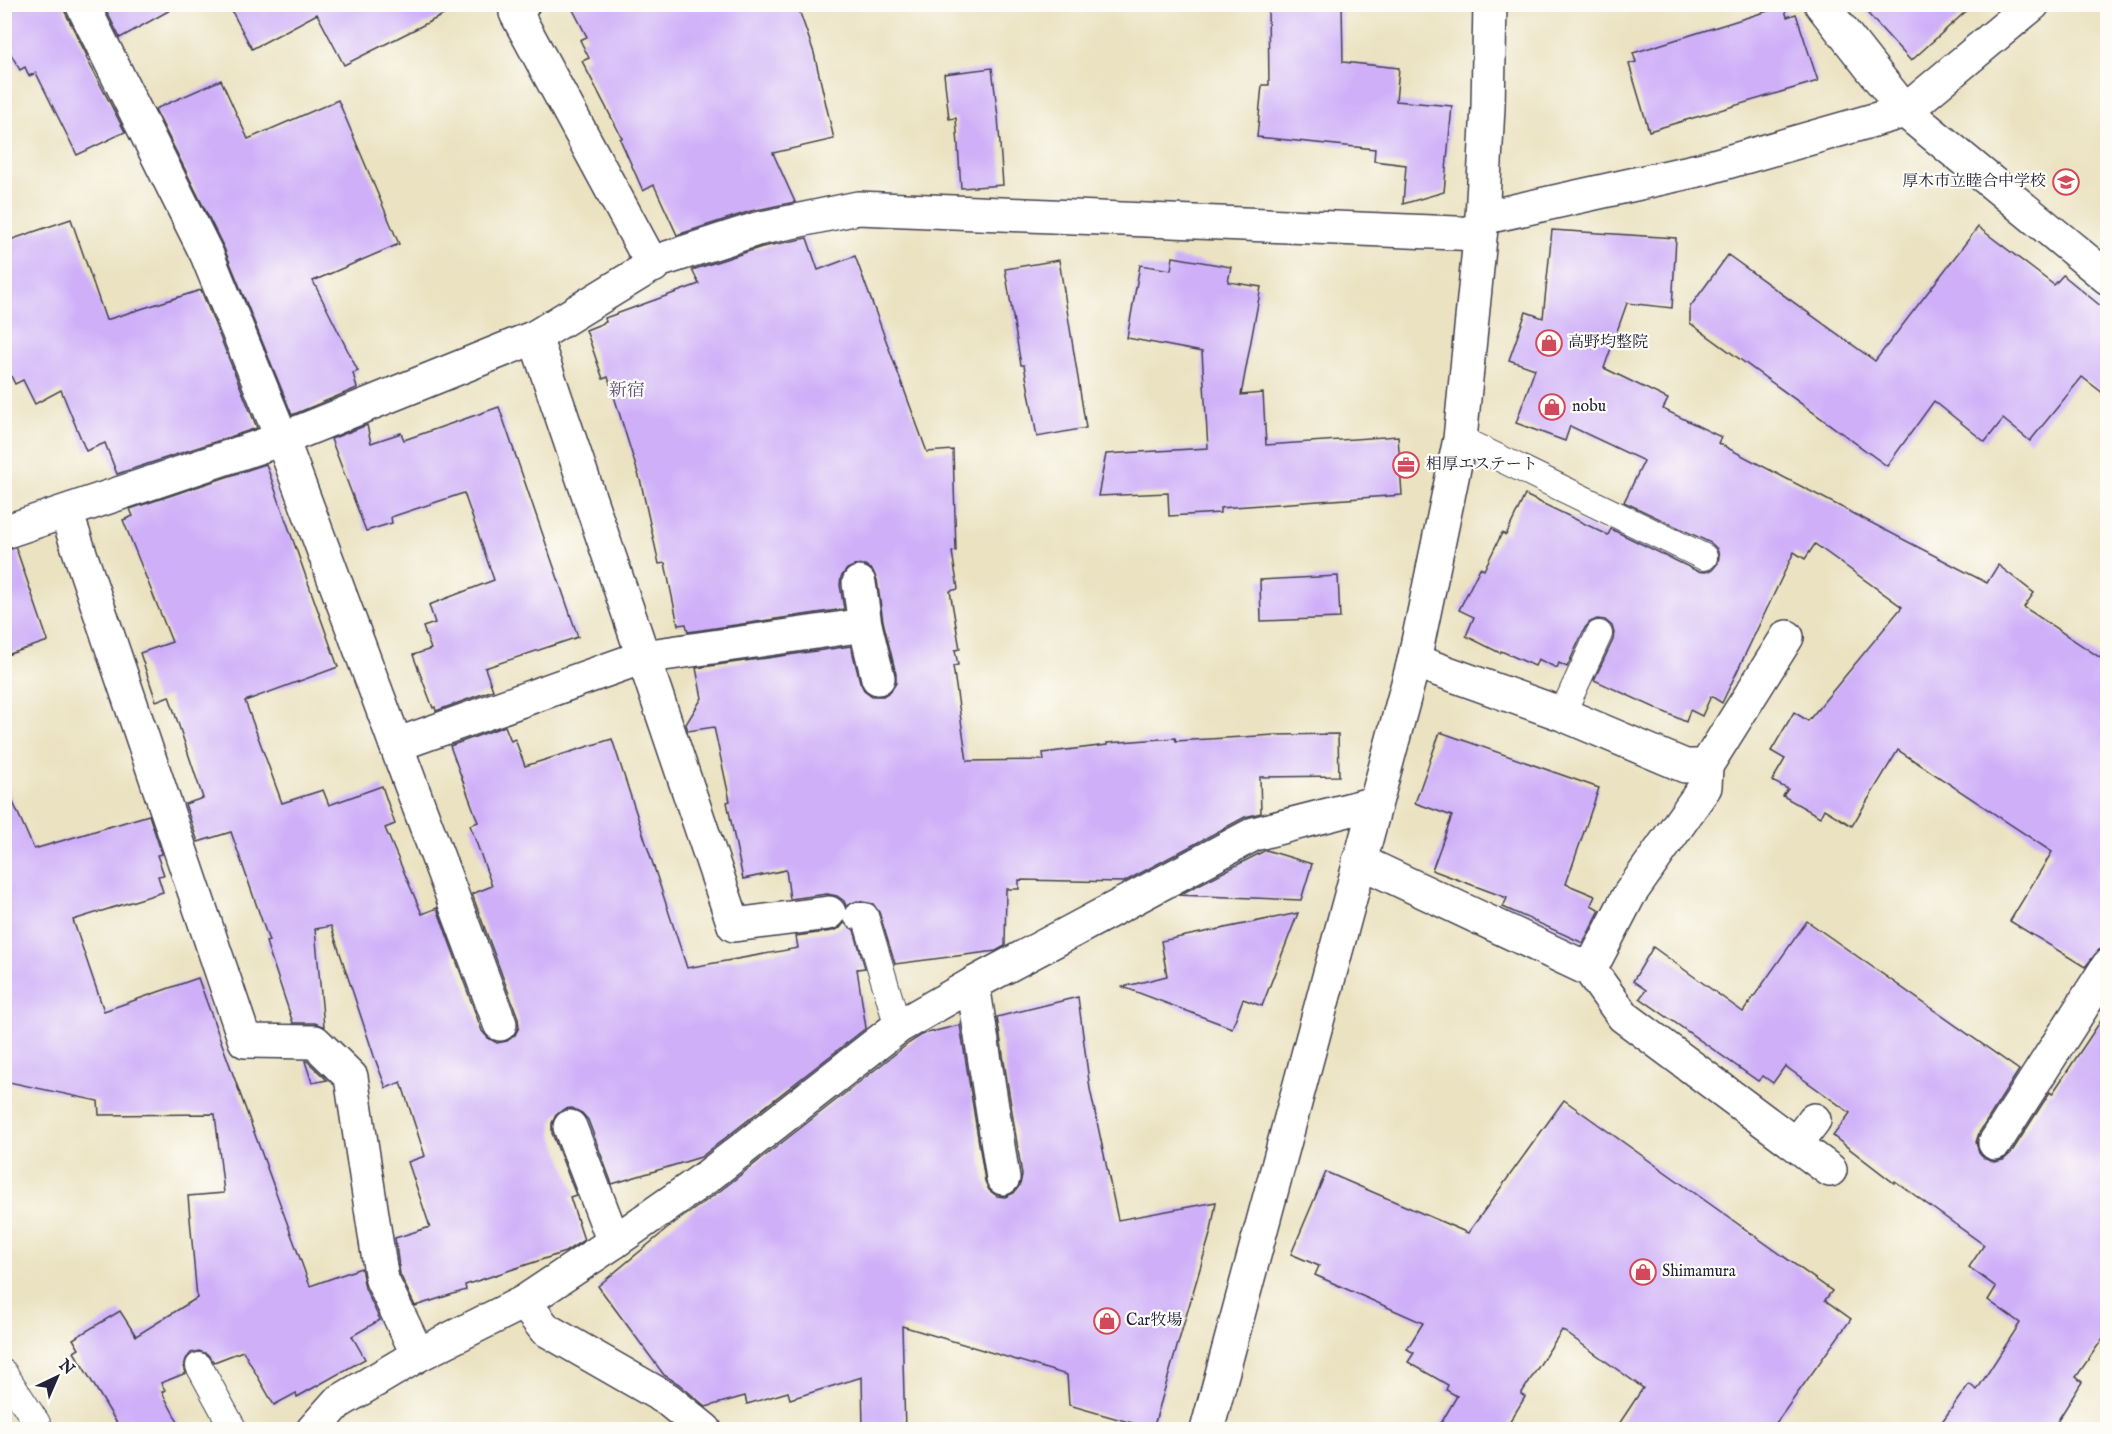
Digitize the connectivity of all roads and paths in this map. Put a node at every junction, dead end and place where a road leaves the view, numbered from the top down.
1 (82, 4) edge
2 (523, 4) edge
3 (1490, 4) edge
4 (1821, 4) edge
5 (2033, 4) edge
6 (1905, 111) junction
7 (1481, 226) junction
8 (653, 266) junction
9 (2108, 278) edge
10 (535, 337) junction
11 (282, 439) junction
12 (1460, 439) junction
13 (66, 512) junction
14 (4, 532) edge
15 (1704, 557) dead end
16 (859, 583) dead end
17 (865, 625) junction
18 (1599, 634) dead end
19 (1787, 637) dead end
20 (643, 657) junction
21 (1414, 661) junction
22 (878, 678) dead end
23 (1562, 714) junction
24 (396, 745) junction
25 (1706, 766) junction
26 (1375, 803) junction
27 (1359, 861) junction
28 (843, 915) joint
29 (2108, 966) edge
30 (1590, 970) junction
31 (973, 984) junction
32 (500, 1024) dead end
33 (898, 1027) junction
34 (570, 1126) dead end
35 (1995, 1143) dead end
36 (1830, 1170) dead end
37 (1003, 1178) dead end
38 (614, 1242) junction
39 (524, 1302) junction
40 (418, 1355) junction
41 (199, 1366) dead end
42 (4, 1373) edge
43 (38, 1423) dead end
44 (234, 1430) edge
45 (313, 1430) edge
46 (705, 1430) edge
47 (1207, 1430) edge

1 - 11 street
2 - 8 street
3 - 7 street
4 - 6 street
5 - 6 street
6 - 7 street
6 - 9 street
7 - 8 street
7 - 12 street
8 - 10 street
10 - 11 street
10 - 20 street
11 - 13 street
11 - 24 street
12 - 15 lane
12 - 21 street
13 - 14 street
13 - 40 street
16 - 17 street
17 - 20 street
17 - 22 street
18 - 23 lane
19 - 25 street
20 - 24 street
20 - 28 street
21 - 23 street
21 - 26 street
23 - 25 street
24 - 32 street
25 - 30 street
26 - 27 street
26 - 31 street
27 - 30 street
27 - 47 street
28 - 33 lane
29 - 35 street
30 - 36 street
31 - 33 street
31 - 37 street
33 - 38 street
34 - 38 street
38 - 39 street
39 - 40 street
39 - 46 street
40 - 45 street
41 - 44 lane
42 - 43 lane

